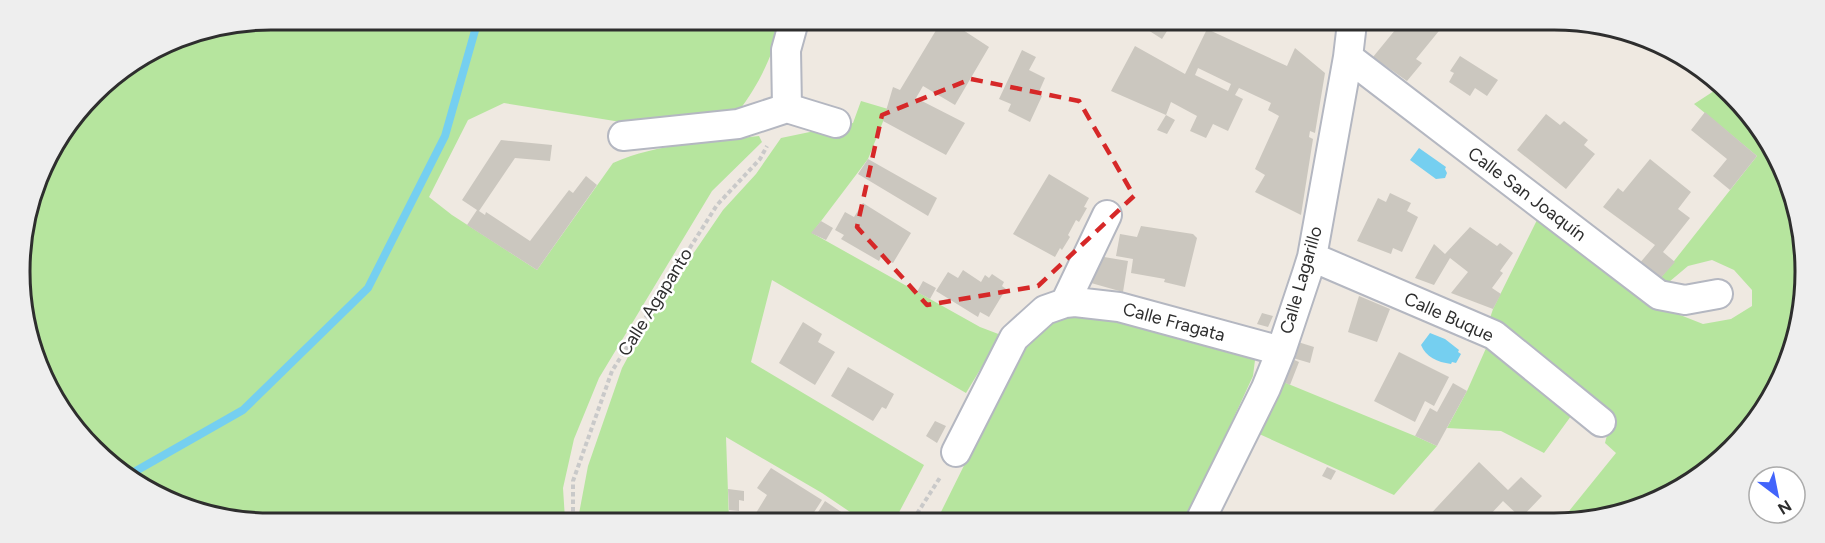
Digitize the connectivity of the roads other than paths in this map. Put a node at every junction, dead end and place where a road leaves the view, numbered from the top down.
1 (792, 30) edge
2 (1351, 30) edge
3 (1348, 57) junction
4 (787, 108) junction
5 (836, 123) dead end
6 (623, 136) dead end
7 (1107, 215) dead end
8 (1311, 257) junction
9 (1718, 294) dead end
10 (1065, 303) junction
11 (1281, 351) junction
12 (1601, 422) dead end
13 (956, 452) road end
14 (1204, 513) edge

1 - 4 street
2 - 3 street, Calle Lagarillo
3 - 8 street, Calle Lagarillo
3 - 9 street, Calle San Joaquín
4 - 5 street
4 - 6 street
7 - 10 street
8 - 11 street, Calle Lagarillo
8 - 12 street, Calle Buque
10 - 11 street, Calle Fragata
10 - 13 street, Calle Fragata
11 - 14 street, Calle Lagarillo

